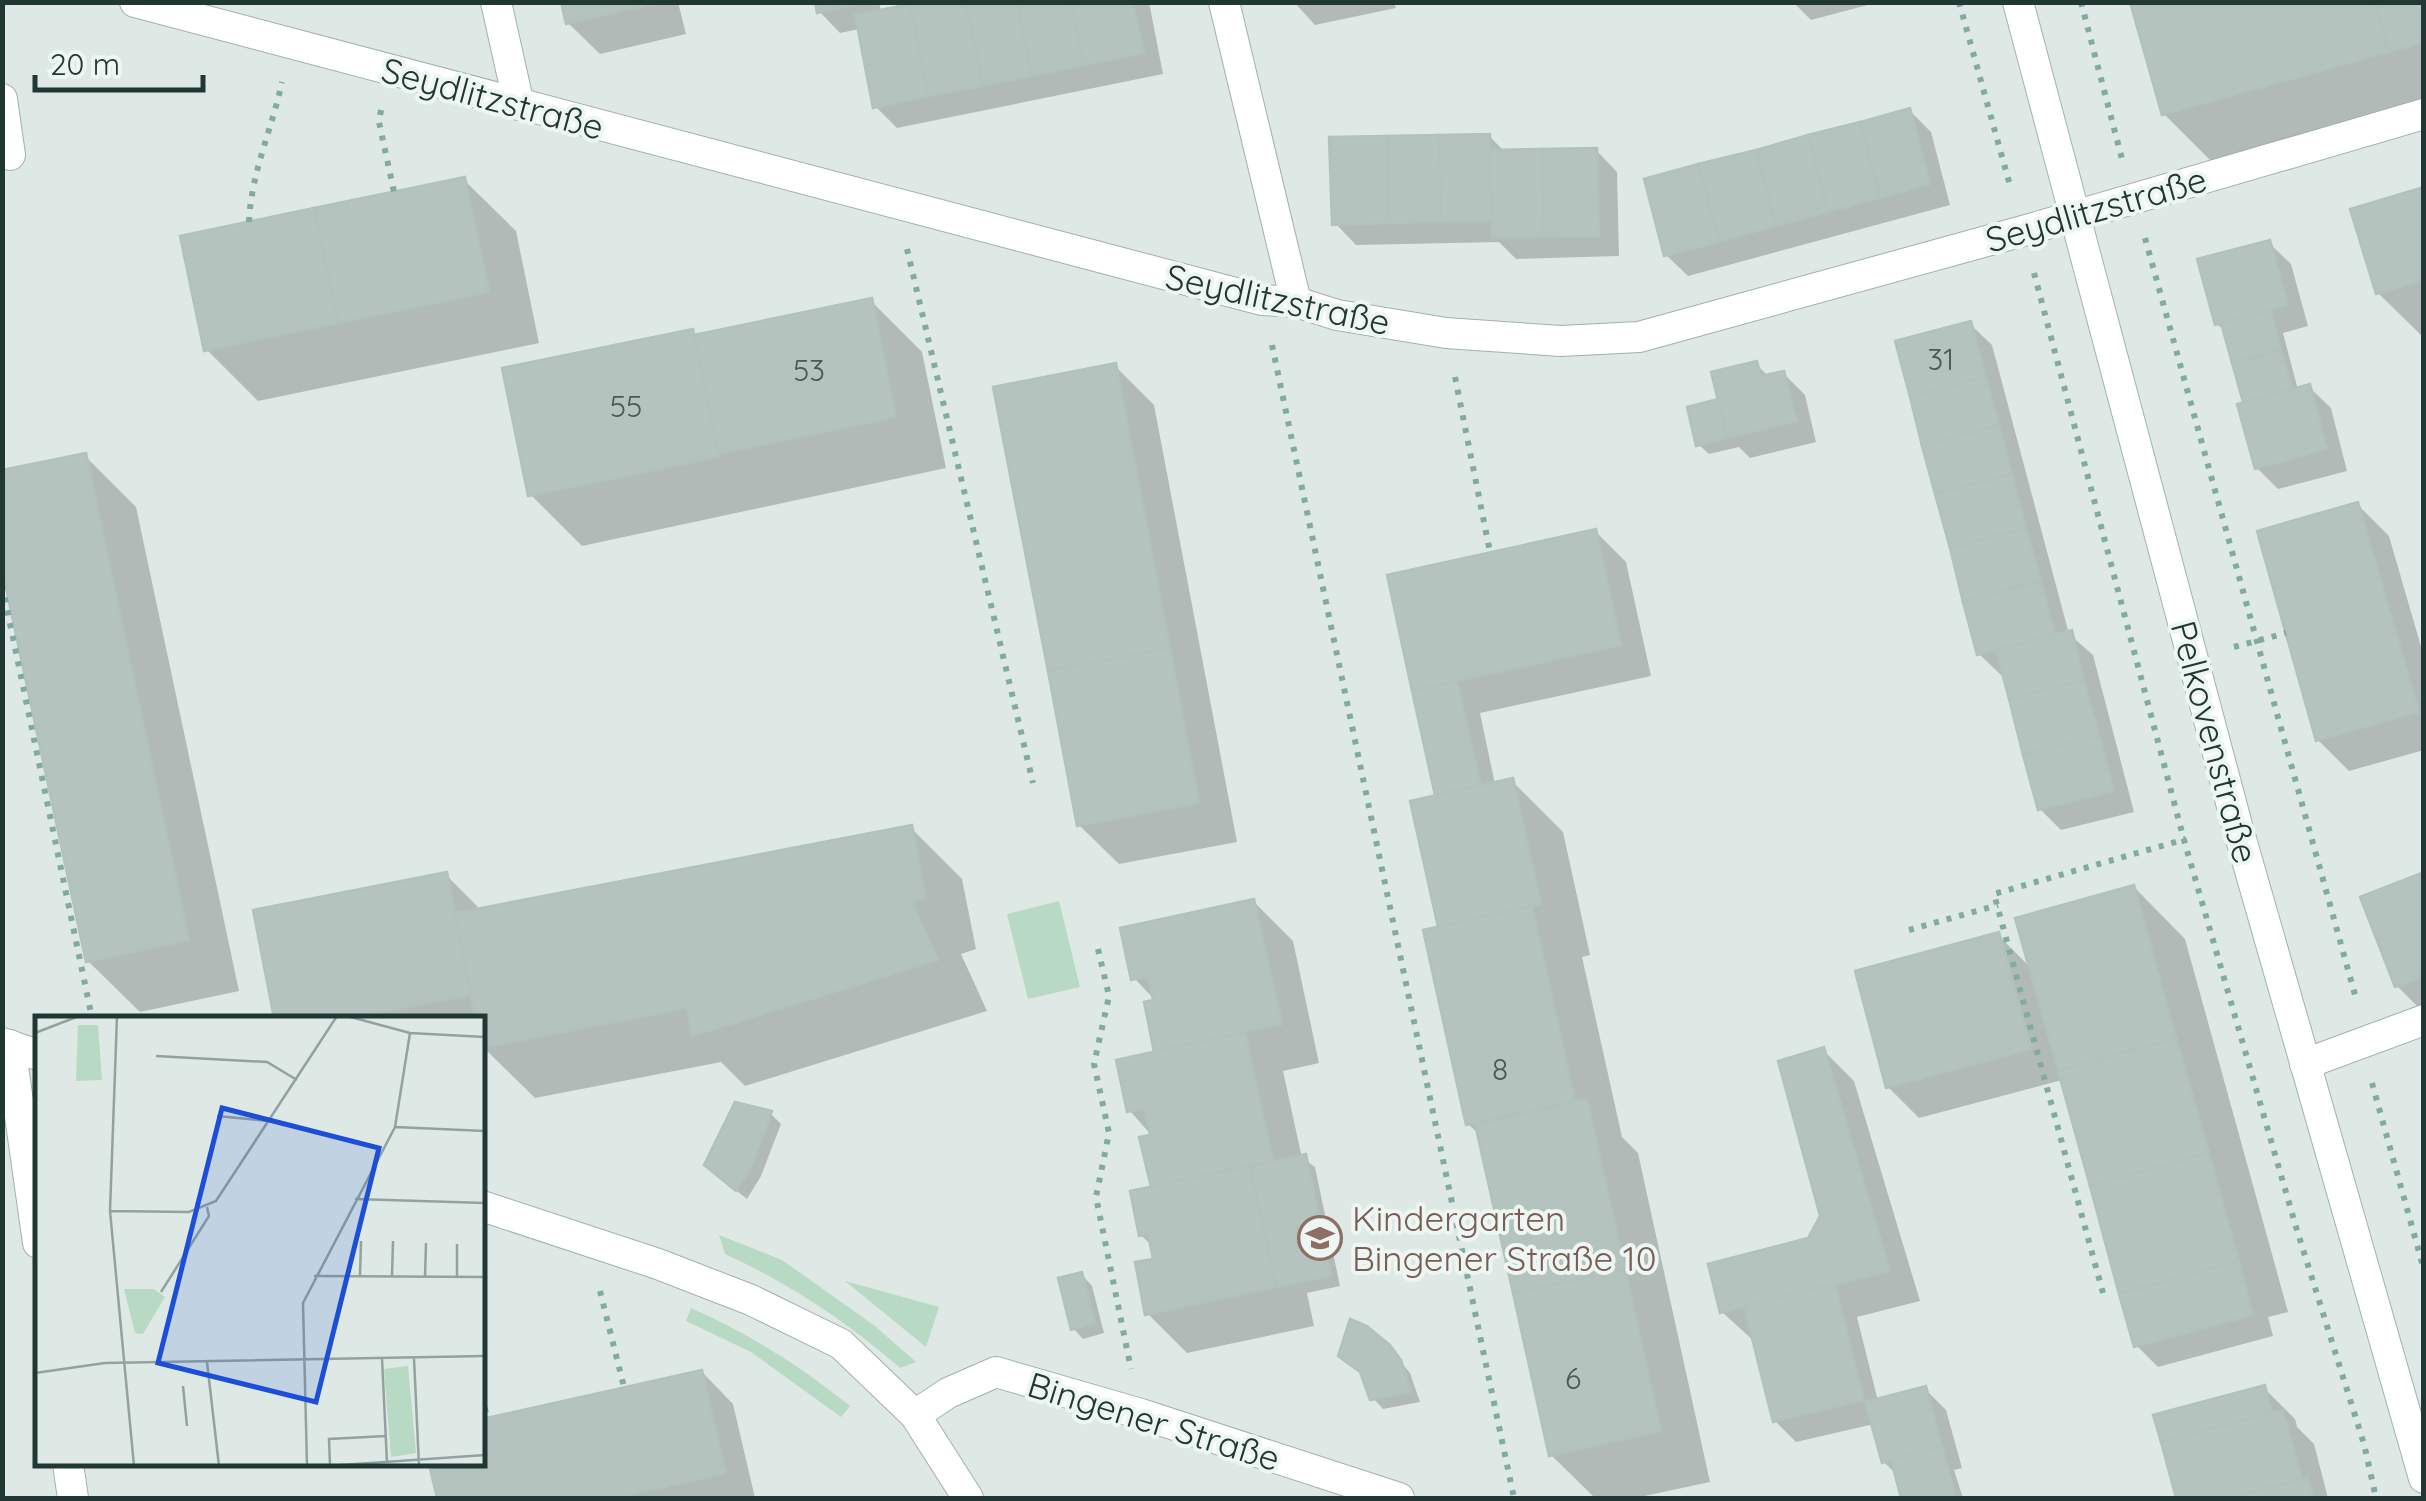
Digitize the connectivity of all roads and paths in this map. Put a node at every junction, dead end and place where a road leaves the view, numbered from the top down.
1 (135, 2) edge
2 (496, 2) edge
3 (1224, 2) edge
4 (1959, 2) edge
5 (2018, 2) edge
6 (2081, 2) edge
7 (388, 72) junction
8 (2, 99) edge
9 (279, 99) dead end
10 (518, 105) junction
11 (2424, 114) edge
12 (10, 155) dead end
13 (394, 192) dead end
14 (2134, 198) junction
15 (897, 204) junction
16 (2076, 216) junction
17 (249, 222) dead end
18 (2023, 232) junction
19 (1262, 300) junction
20 (1296, 302) junction
21 (1446, 333) junction
22 (1490, 552) dead end
23 (2, 585) edge
24 (2286, 632) dead end
25 (2257, 641) junction
26 (2192, 658) junction
27 (1033, 783) dead end
28 (2237, 824) junction
29 (2184, 840) junction
30 (1998, 905) junction
31 (1910, 930) dead end
32 (1098, 948) dead end
33 (92, 1016) edge
34 (2424, 1020) edge
35 (2365, 1042) junction
36 (17, 1047) edge
37 (2305, 1064) junction
38 (485, 1207) edge
39 (35, 1215) edge
40 (588, 1241) junction
41 (2424, 1270) edge
42 (2103, 1294) dead end
43 (624, 1387) dead end
44 (485, 1406) edge
45 (1140, 1414) junction
46 (915, 1415) junction
47 (488, 1418) dead end
48 (68, 1466) edge
49 (2424, 1478) edge
50 (73, 1498) edge
51 (968, 1498) edge
52 (1399, 1498) edge
53 (1514, 1498) edge
54 (2376, 1498) edge

1 - 7 street, Seydlitzstraße
2 - 10 street
3 - 20 street
4 - 18 path
5 - 16 street, Pelkovenstraße
6 - 14 path
7 - 10 street, Seydlitzstraße
7 - 13 path
8 - 12 street
9 - 17 path
10 - 15 street, Seydlitzstraße
11 - 14 street, Seydlitzstraße
14 - 16 street, Seydlitzstraße
14 - 25 path
15 - 19 street, Seydlitzstraße
15 - 27 path
16 - 18 street, Seydlitzstraße
16 - 26 street, Pelkovenstraße
18 - 21 street, Seydlitzstraße
18 - 29 path
19 - 20 street, Seydlitzstraße
19 - 53 path
20 - 21 street, Seydlitzstraße
21 - 22 path
23 - 33 path
24 - 25 path
25 - 26 path
25 - 35 path
26 - 28 street, Pelkovenstraße
28 - 29 path
28 - 37 street, Pelkovenstraße
29 - 30 path
29 - 54 path
30 - 31 path
30 - 42 path
32 - 45 path
34 - 35 street
35 - 37 street
35 - 41 path
36 - 39 street
37 - 49 street, Pelkovenstraße
38 - 40 street
40 - 43 path
40 - 46 street
44 - 47 path
45 - 46 street, Bingener Straße
45 - 52 street, Bingener Straße
46 - 51 street
48 - 50 street

